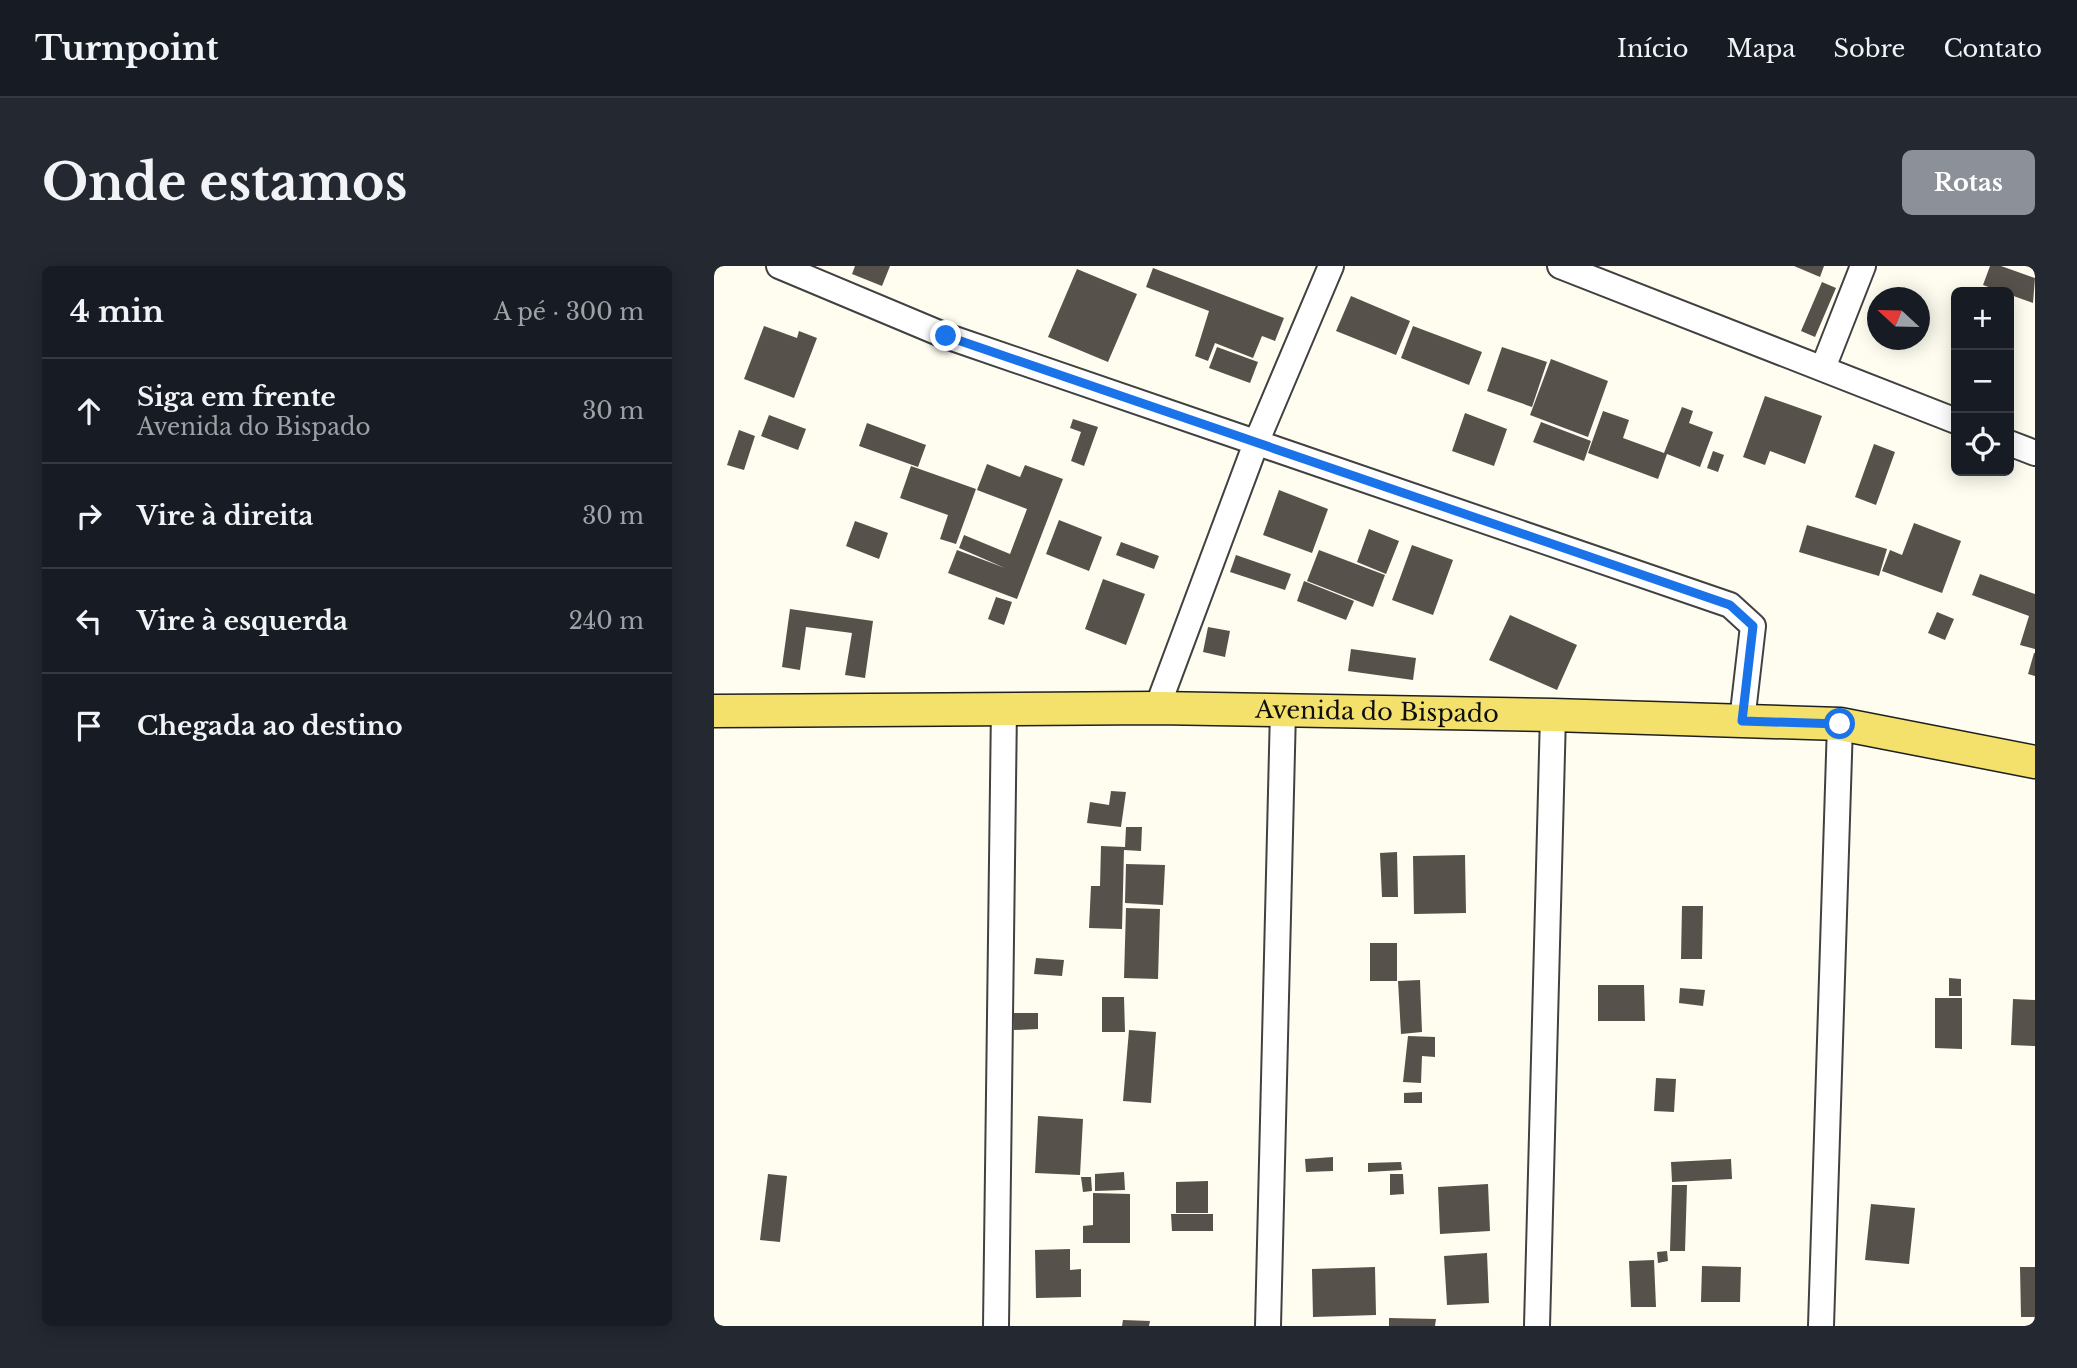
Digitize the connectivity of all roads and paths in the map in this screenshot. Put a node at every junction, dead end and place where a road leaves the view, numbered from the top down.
1 (779, 266) edge
2 (1331, 266) edge
3 (1560, 266) edge
4 (1863, 266) edge
5 (1823, 368) junction
6 (1951, 419) edge
7 (1256, 443) junction
8 (2014, 445) edge
9 (2035, 453) edge
10 (1004, 707) junction
11 (1157, 708) junction
12 (1283, 710) junction
13 (714, 711) edge
14 (1553, 715) junction
15 (1742, 721) junction
16 (1840, 724) junction
17 (2035, 762) edge
18 (996, 1326) edge
19 (1268, 1326) edge
20 (1537, 1326) edge
21 (1821, 1326) edge

1 - 7 street
2 - 7 street
3 - 5 street
4 - 5 street
5 - 6 street
7 - 11 street
7 - 15 street
8 - 9 street
10 - 11 main road, Avenida do Bispado
10 - 13 main road, Avenida do Bispado
10 - 18 street
11 - 12 main road, Avenida do Bispado
12 - 14 main road, Avenida do Bispado
12 - 19 street
14 - 15 main road, Avenida do Bispado
14 - 20 street
15 - 16 main road, Avenida do Bispado
16 - 17 main road, Avenida do Bispado
16 - 21 street

